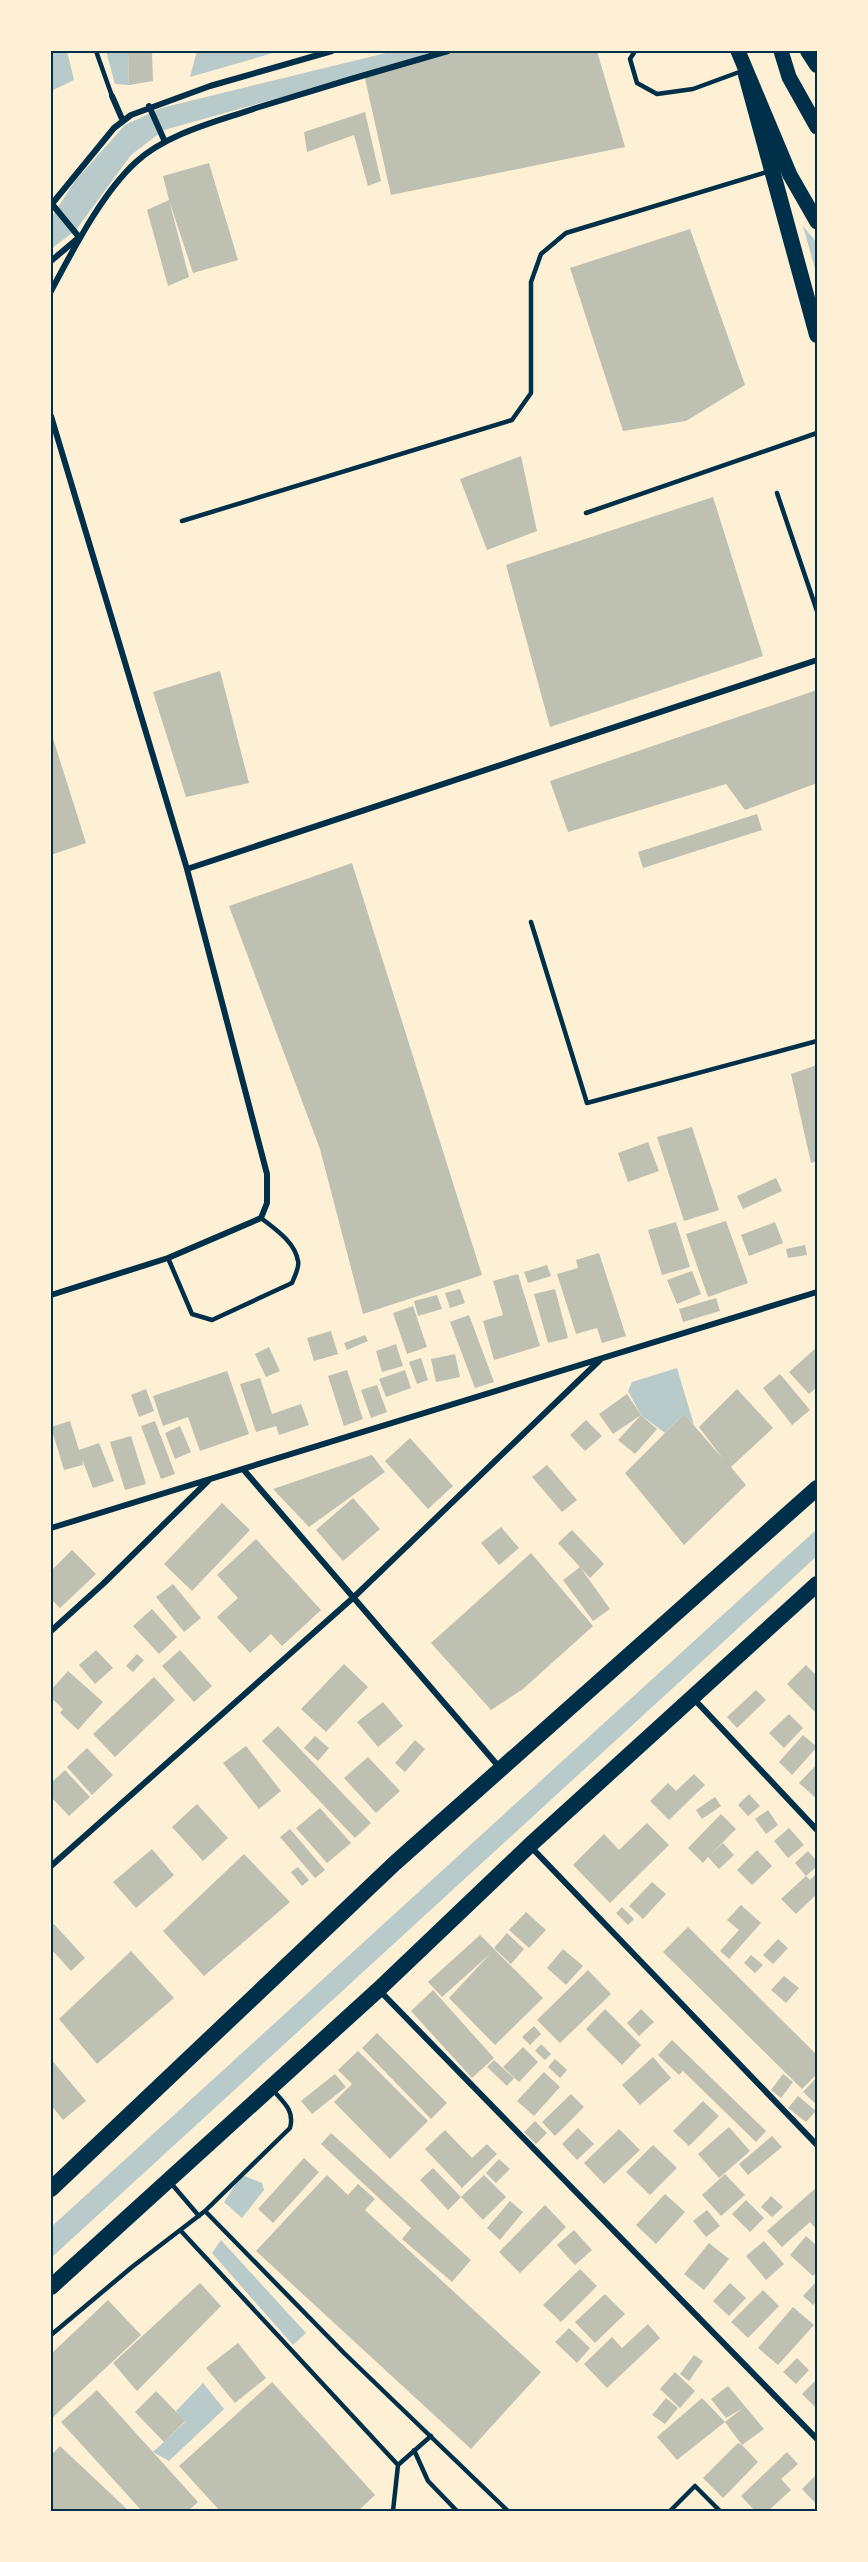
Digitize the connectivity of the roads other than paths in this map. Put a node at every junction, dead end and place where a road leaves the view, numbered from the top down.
1 (96, 51) edge
2 (332, 51) edge
3 (448, 51) edge
4 (635, 51) edge
5 (738, 51) edge
6 (781, 51) edge
7 (808, 51) edge
8 (817, 65) edge
9 (746, 72) junction
10 (112, 96) joint
11 (149, 106) junction
12 (123, 121) junction
13 (817, 127) edge
14 (165, 142) junction
15 (773, 170) junction
16 (51, 205) edge
17 (817, 222) edge
18 (80, 237) junction
19 (51, 261) edge
20 (51, 291) edge
21 (817, 335) edge
22 (51, 416) edge
23 (817, 433) edge
24 (777, 493) dead end
25 (586, 513) dead end
26 (182, 520) dead end
27 (817, 612) edge
28 (817, 660) edge
29 (188, 869) junction
30 (531, 922) dead end
31 (817, 1041) edge
32 (261, 1218) junction
33 (168, 1258) junction
34 (817, 1292) edge
35 (51, 1295) edge
36 (603, 1358) junction
37 (243, 1469) junction
38 (208, 1480) junction
39 (817, 1488) edge
40 (51, 1528) edge
41 (817, 1584) edge
42 (354, 1597) junction
43 (51, 1631) edge
44 (692, 1696) junction
45 (500, 1768) junction
46 (817, 1830) edge
47 (530, 1845) junction
48 (51, 1866) edge
49 (378, 1990) junction
50 (270, 2088) junction
51 (817, 2145) edge
52 (168, 2180) junction
53 (54, 2183) edge
54 (205, 2211) junction
55 (199, 2216) junction
56 (181, 2231) junction
57 (51, 2287) edge
58 (51, 2335) edge
59 (431, 2436) junction
60 (817, 2439) edge
61 (414, 2450) junction
62 (398, 2465) junction
63 (393, 2511) edge
64 (457, 2511) edge
65 (508, 2511) edge
66 (670, 2511) edge
67 (720, 2511) edge

1 - 10 lane
2 - 11 street
3 - 14 street
4 - 9 lane
5 - 9 main road
6 - 13 main road
7 - 8 highway
9 - 15 highway
9 - 17 main road
10 - 12 street
11 - 12 street
11 - 14 street
12 - 16 street
14 - 18 street
15 - 21 highway
15 - 26 lane
16 - 18 street
18 - 19 street
18 - 20 street
22 - 29 street
23 - 25 lane
24 - 27 lane
28 - 29 street
29 - 32 street
30 - 31 lane
32 - 33 street
32 - 33 lane
33 - 35 street
34 - 36 street
36 - 37 street
36 - 42 street
37 - 38 street
37 - 42 street
38 - 40 street
38 - 43 street
39 - 45 highway
41 - 44 highway
42 - 45 street
42 - 48 street
44 - 46 street
44 - 47 highway
45 - 53 highway
47 - 49 highway
47 - 51 street
49 - 50 highway
49 - 60 street
50 - 52 highway
50 - 54 lane
52 - 55 lane
52 - 57 highway
54 - 55 lane
54 - 59 lane
55 - 56 lane
56 - 58 lane
56 - 62 lane
59 - 61 lane
59 - 65 lane
61 - 62 lane
61 - 64 lane
62 - 63 lane
66 - 67 lane

